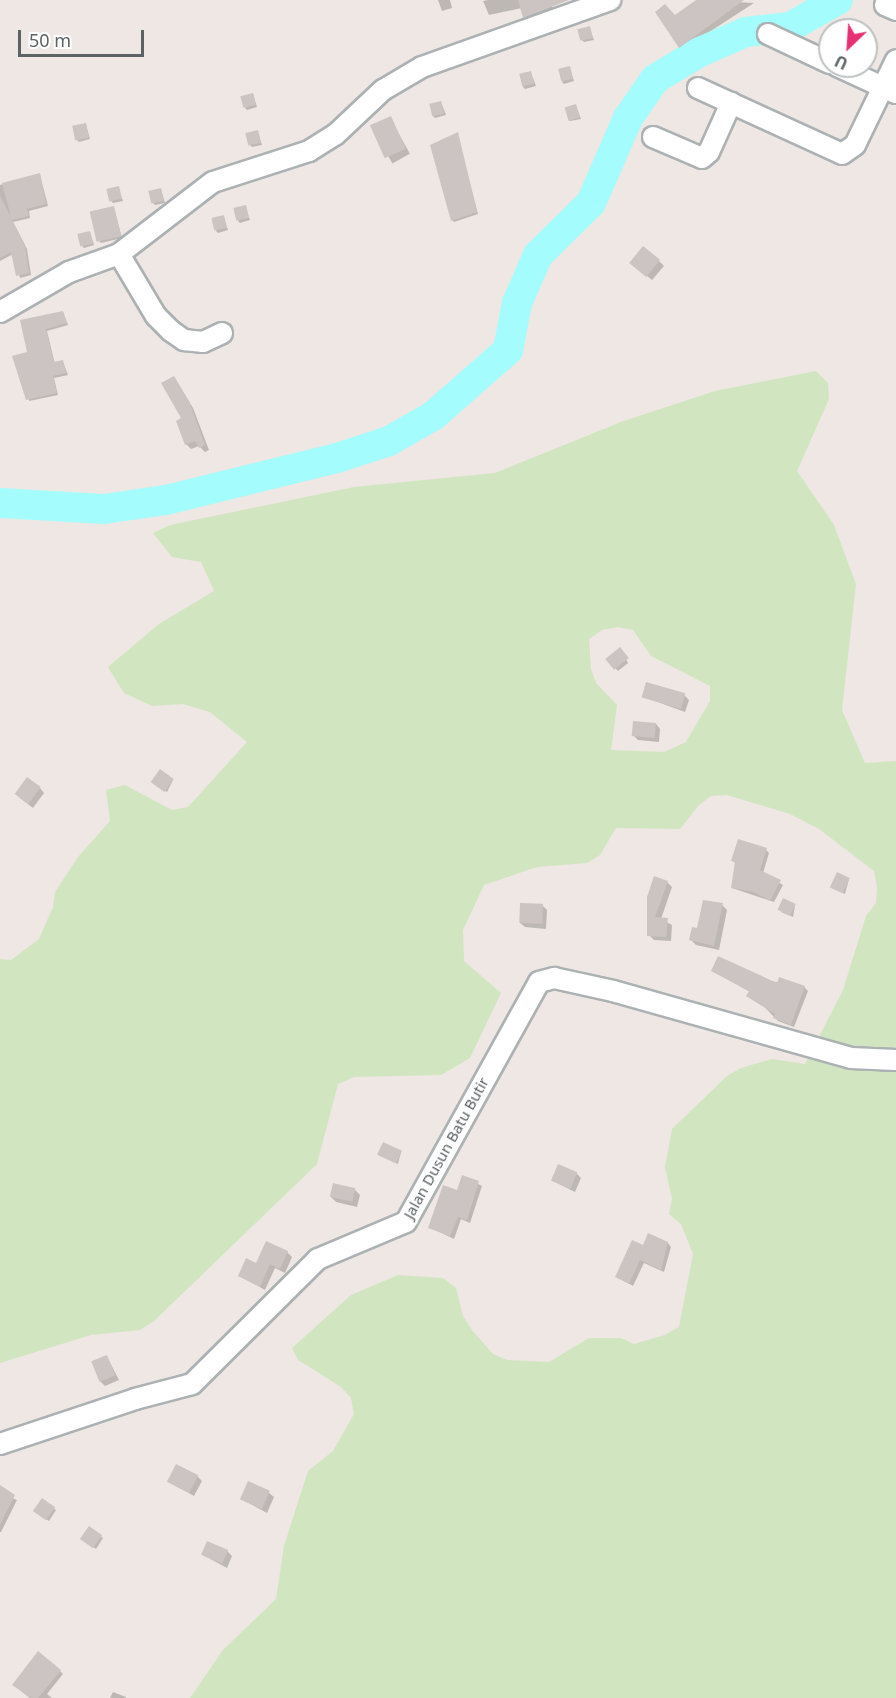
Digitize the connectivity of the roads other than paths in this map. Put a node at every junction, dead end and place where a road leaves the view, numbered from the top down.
1 (610, 0) edge
2 (768, 34) dead end
3 (818, 57) edge
4 (896, 60) edge
5 (863, 78) edge
6 (698, 88) dead end
7 (889, 90) edge
8 (731, 103) junction
9 (653, 137) dead end
10 (119, 254) junction
11 (0, 312) edge
12 (222, 333) dead end
13 (896, 1060) edge
14 (0, 1444) edge

1 - 10 street
2 - 3 street
4 - 7 street
5 - 7 street
6 - 8 street
7 - 8 street
8 - 9 street
10 - 11 street
10 - 12 street
13 - 14 street, Jalan Dusun Batu Butir

